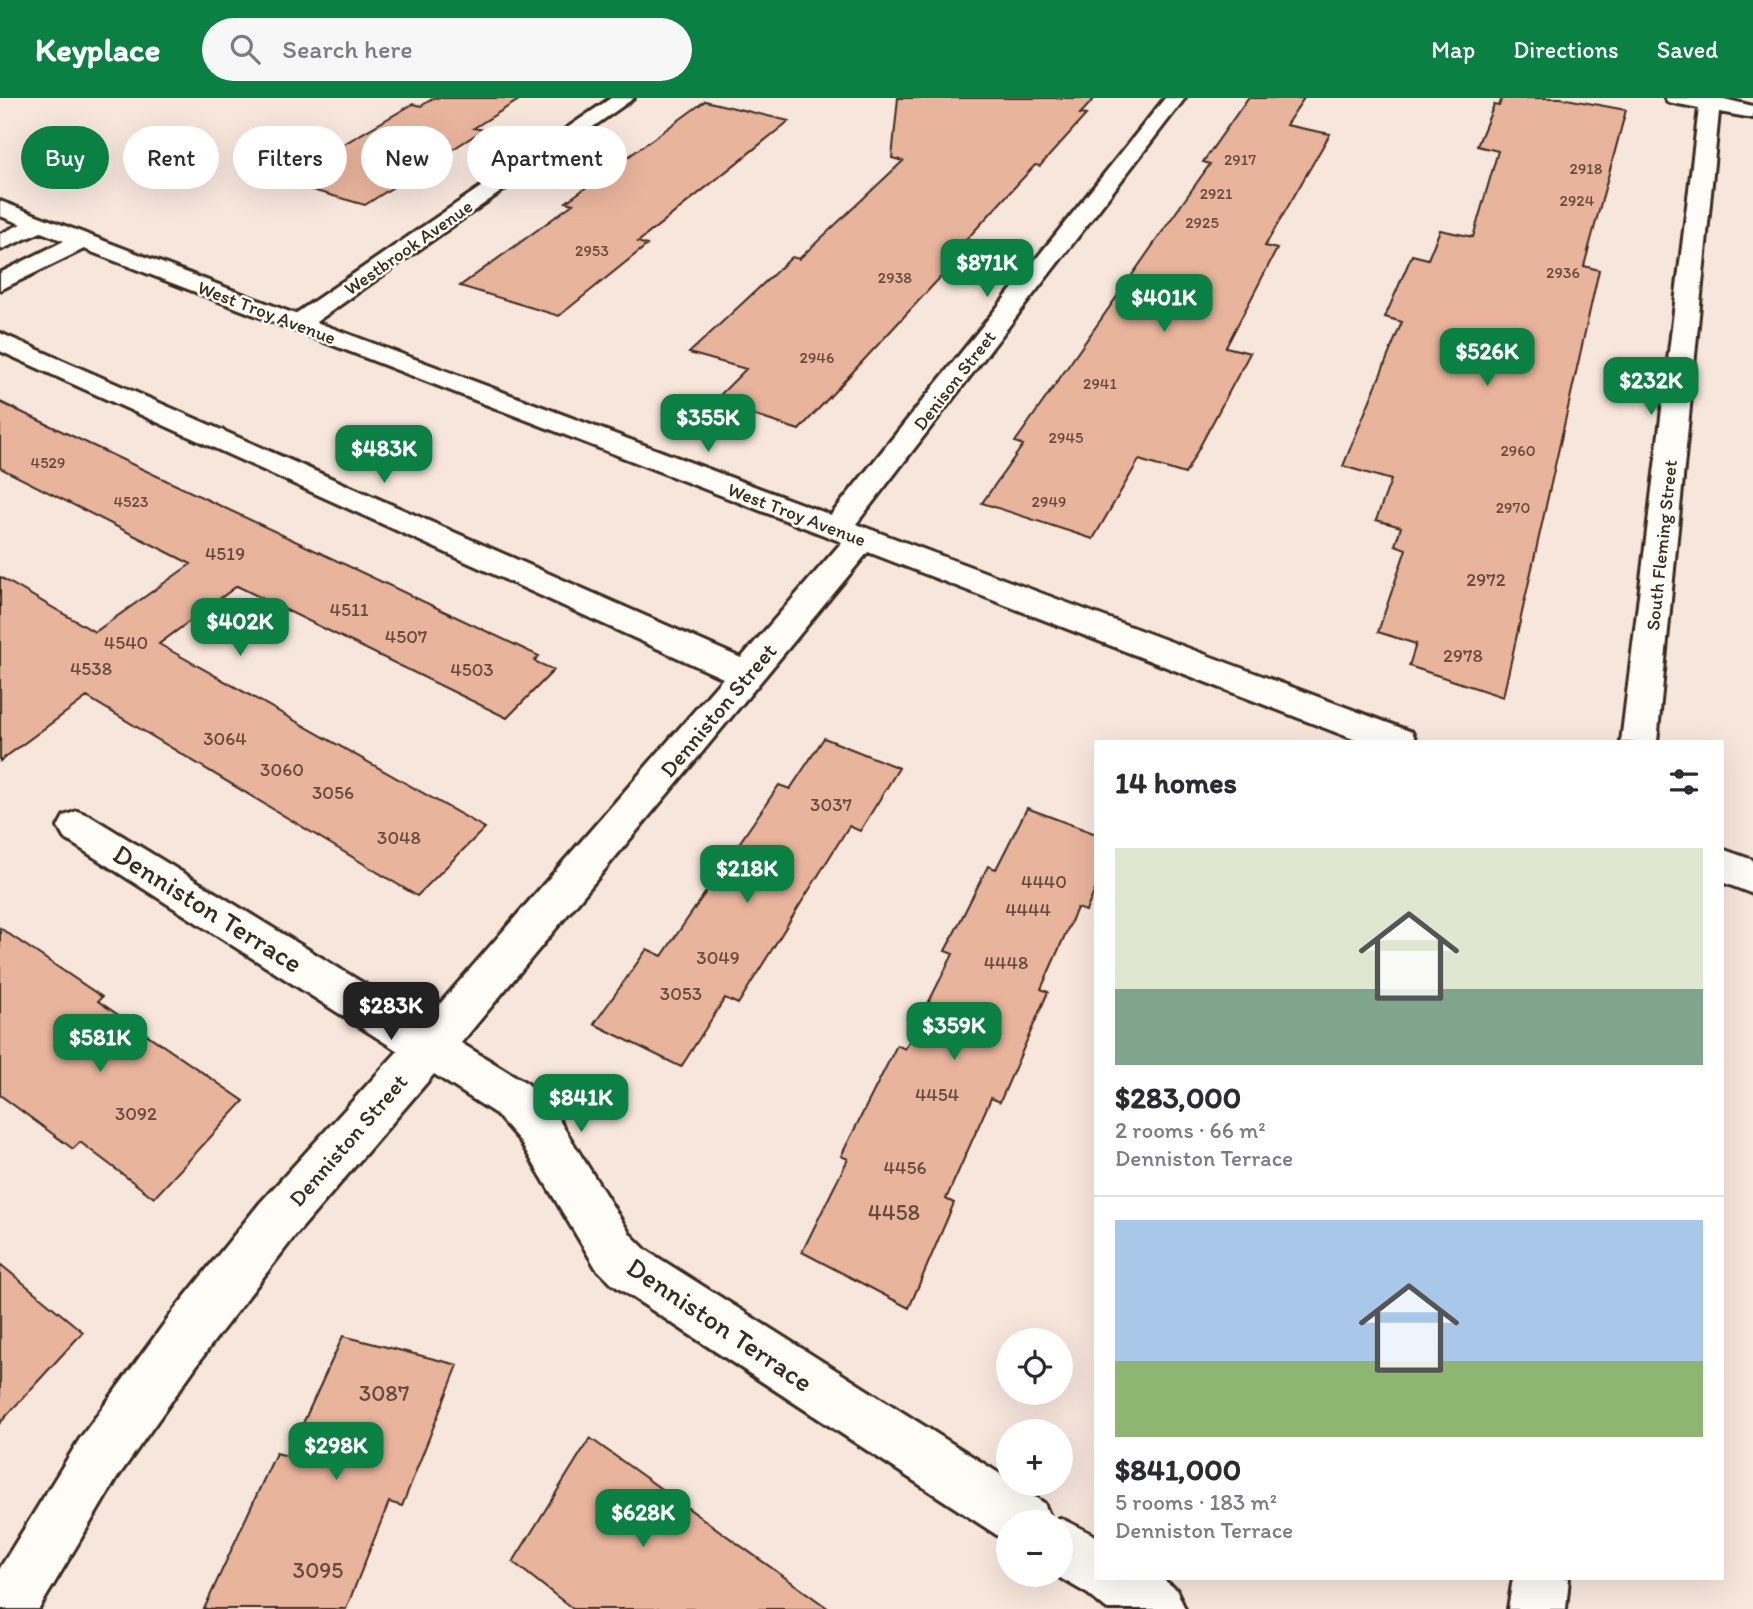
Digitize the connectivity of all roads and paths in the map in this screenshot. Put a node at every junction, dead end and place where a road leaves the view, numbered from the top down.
1 (624, 98) edge
2 (1175, 98) edge
3 (1675, 98) edge
4 (1710, 101) edge
5 (1753, 112) edge
6 (0, 208) edge
7 (41, 223) junction
8 (83, 240) junction
9 (0, 243) edge
10 (0, 283) edge
11 (297, 324) junction
12 (0, 341) edge
13 (849, 534) junction
14 (748, 675) junction
15 (1394, 740) edge
16 (1639, 740) edge
17 (77, 827) dead end
18 (1724, 866) edge
19 (1753, 877) edge
20 (430, 1047) junction
21 (1006, 1510) edge
22 (1073, 1554) edge
23 (1094, 1568) edge
24 (1113, 1580) edge
25 (1541, 1580) edge
26 (7, 1609) edge
27 (1156, 1609) edge
28 (1537, 1609) edge

1 - 11 street, Westbrook Avenue
2 - 13 street, Denison Street
3 - 4 street
4 - 5 street
4 - 16 street, South Fleming Street
6 - 7 street, West Troy Avenue
7 - 8 street, West Troy Avenue
7 - 9 street
8 - 10 street
8 - 11 street, West Troy Avenue
11 - 13 street, West Troy Avenue
12 - 14 street
13 - 14 street, Denniston Street
13 - 15 street, West Troy Avenue
14 - 20 street, Denniston Street
17 - 20 street, Denniston Terrace
18 - 19 street
20 - 21 street, Denniston Terrace
20 - 26 street, Denniston Street
22 - 23 street
24 - 27 street
25 - 28 street

